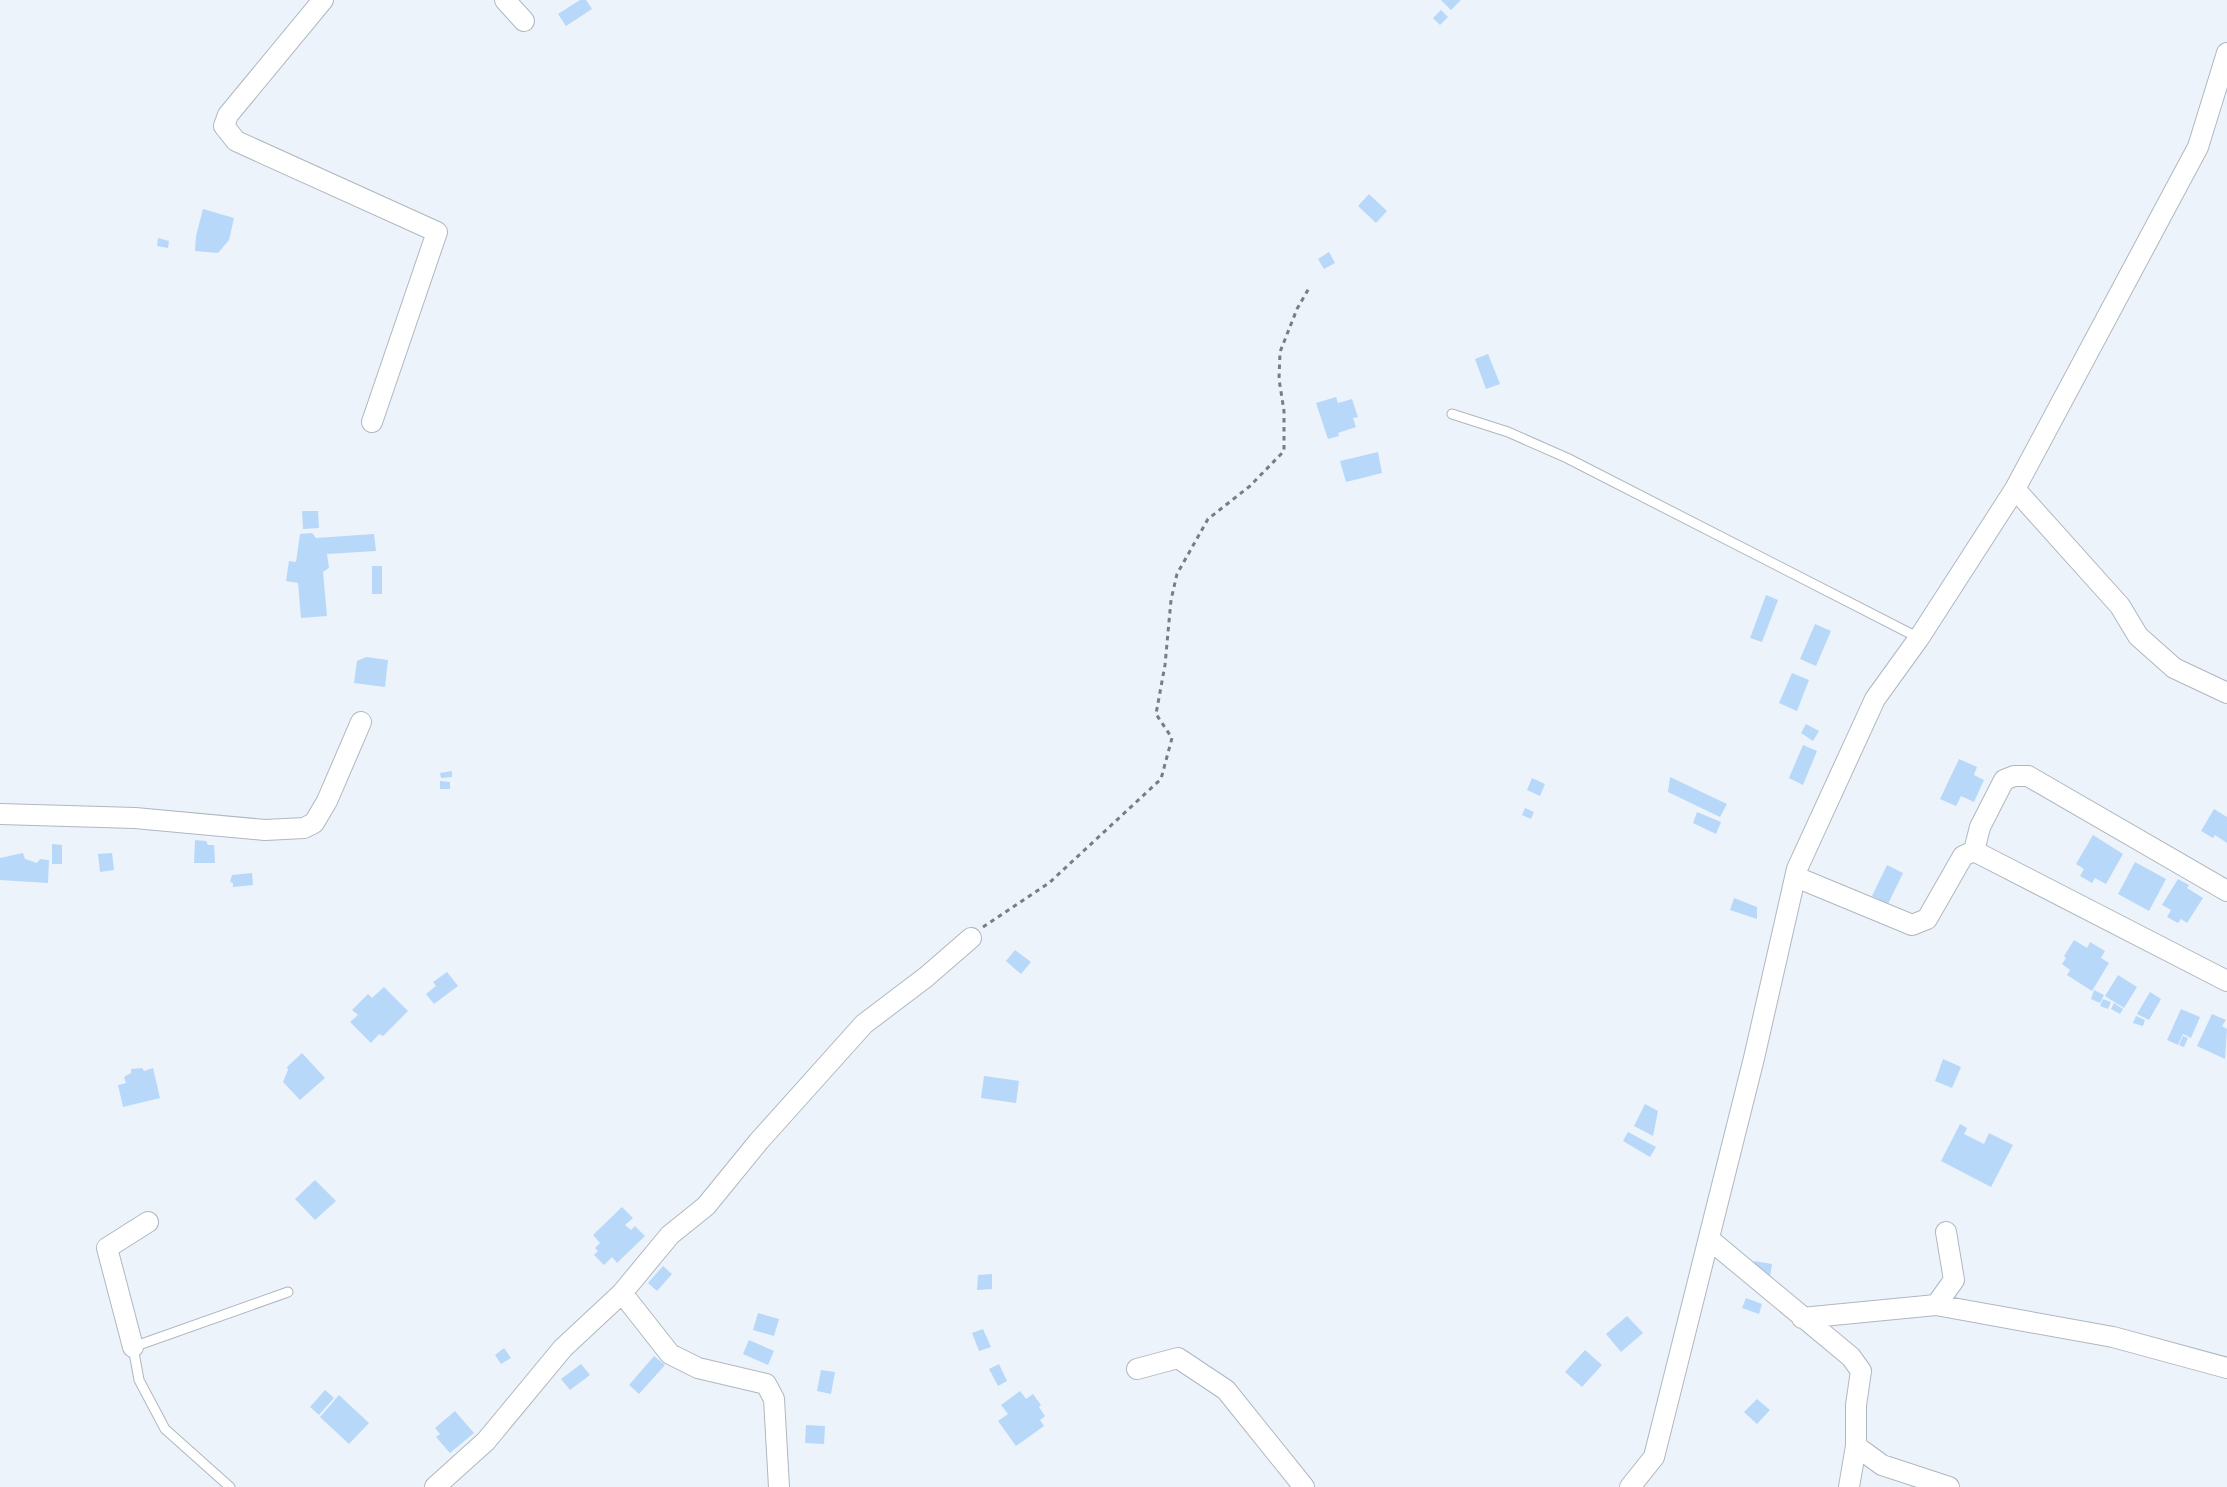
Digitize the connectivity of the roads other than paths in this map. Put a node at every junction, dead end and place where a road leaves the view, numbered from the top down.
1 (323, 0) edge
2 (505, 0) edge
3 (524, 21) dead end
4 (2227, 53) edge
5 (1452, 414) dead end
6 (372, 422) dead end
7 (2015, 489) junction
8 (1919, 638) junction
9 (2227, 693) edge
10 (361, 722) dead end
11 (0, 814) edge
12 (1974, 850) junction
13 (1796, 877) junction
14 (2227, 891) edge
15 (971, 938) road end
16 (2227, 981) edge
17 (147, 1222) dead end
18 (1946, 1232) dead end
19 (1709, 1239) junction
20 (288, 1292) dead end
21 (622, 1293) junction
22 (1936, 1305) junction
23 (1802, 1318) junction
24 (133, 1347) junction
25 (2227, 1368) edge
26 (1137, 1370) dead end
27 (1857, 1446) junction
28 (230, 1487) edge
29 (435, 1487) edge
30 (779, 1487) edge
31 (1304, 1487) edge
32 (1630, 1487) edge
33 (1849, 1487) edge
34 (1949, 1487) edge

1 - 6 street
2 - 3 street
4 - 7 street
5 - 8 lane
7 - 8 street
7 - 9 street
8 - 13 street
10 - 11 street
12 - 13 street
12 - 14 street
12 - 16 street
13 - 19 street
15 - 21 street
17 - 24 street
18 - 22 street
19 - 23 street
19 - 32 street
20 - 24 lane
21 - 29 street
21 - 30 street
22 - 23 street
22 - 25 street
23 - 27 street
24 - 28 lane
26 - 31 street
27 - 33 street
27 - 34 street

